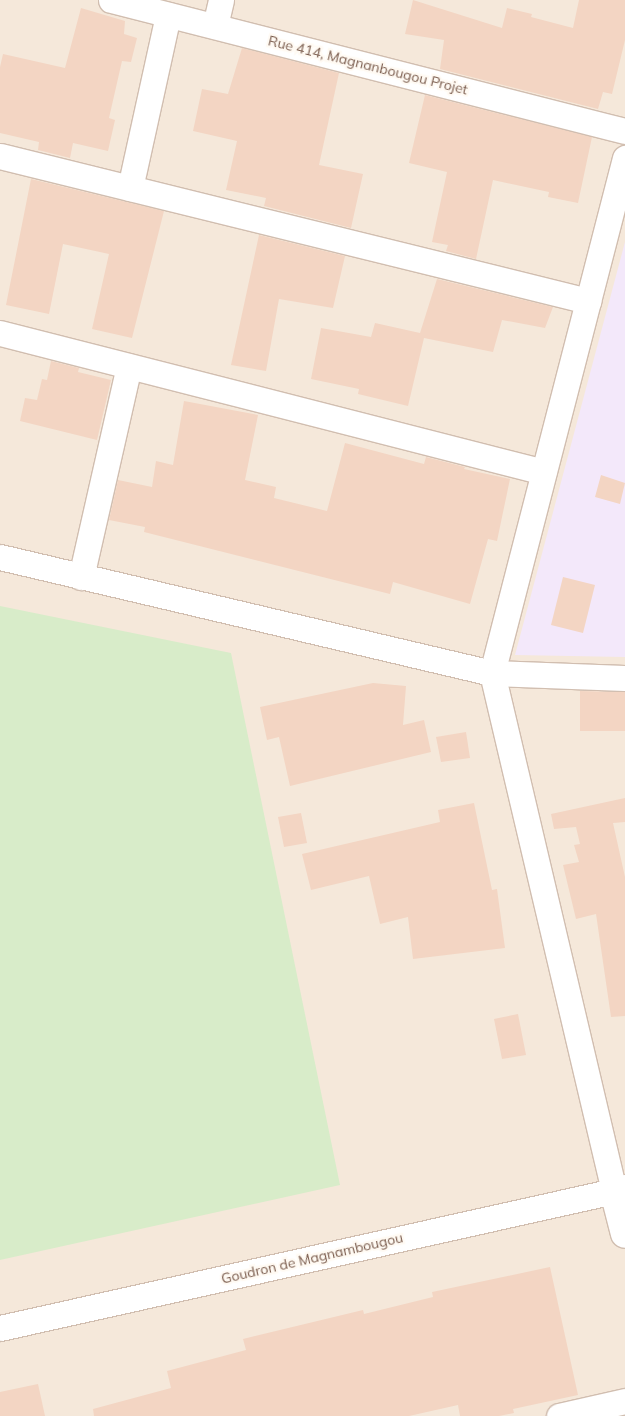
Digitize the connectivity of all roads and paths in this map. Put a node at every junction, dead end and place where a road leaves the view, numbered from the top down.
1 (111, 0) edge
2 (221, 0) edge
3 (168, 15) junction
4 (215, 26) junction
5 (625, 131) edge
6 (0, 156) edge
7 (625, 158) edge
8 (130, 188) junction
9 (588, 301) junction
10 (0, 333) edge
11 (129, 366) junction
12 (544, 472) junction
13 (0, 557) edge
14 (81, 576) junction
15 (492, 673) junction
16 (625, 678) edge
17 (620, 1190) edge
18 (625, 1234) edge
19 (0, 1328) edge
20 (625, 1401) edge
21 (559, 1416) edge

1 - 3 street, Rue 414, Magnanbougou Projet
2 - 4 street
3 - 4 street, Rue 414, Magnanbougou Projet
3 - 8 street
4 - 5 street, Rue 414, Magnanbougou Projet
6 - 8 street
7 - 9 street
8 - 9 street
9 - 12 street
10 - 11 street
11 - 12 street
11 - 14 street
12 - 15 street
13 - 14 street
14 - 15 street
15 - 16 street
15 - 17 street
17 - 18 street
17 - 19 street, Goudron de Magnambougou
20 - 21 street

